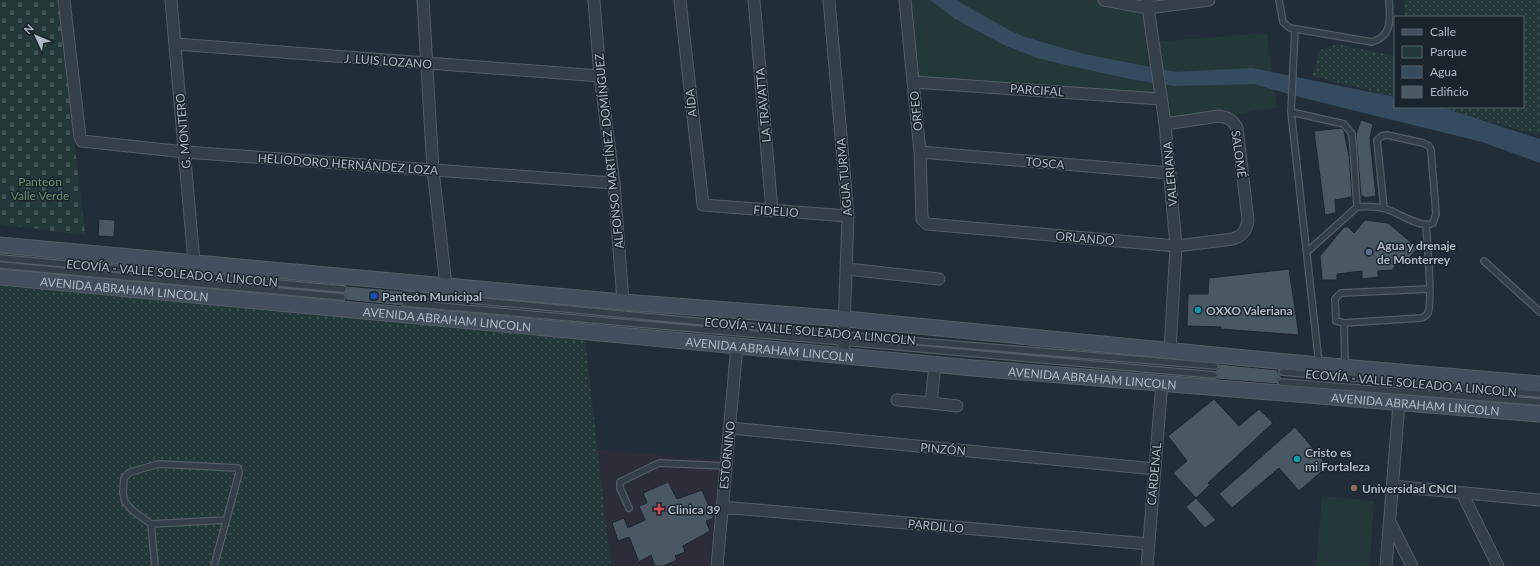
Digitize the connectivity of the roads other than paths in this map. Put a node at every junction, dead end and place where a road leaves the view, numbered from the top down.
1 (64, 0) edge
2 (171, 0) edge
3 (423, 0) edge
4 (594, 0) edge
5 (680, 0) edge
6 (754, 0) edge
7 (829, 0) edge
8 (904, 0) edge
9 (1104, 0) edge
10 (1209, 0) edge
11 (1279, 0) edge
12 (1389, 0) edge
13 (1148, 4) edge
14 (1295, 29) junction
15 (175, 44) junction
16 (425, 64) junction
17 (600, 76) junction
18 (913, 82) junction
19 (1160, 99) junction
20 (1291, 112) junction
21 (1165, 124) junction
22 (185, 152) junction
23 (920, 152) junction
24 (434, 170) junction
25 (1170, 173) junction
26 (614, 183) junction
27 (703, 205) joint
28 (1357, 207) junction
29 (1384, 208) junction
30 (772, 211) junction
31 (848, 216) junction
32 (924, 222) joint
33 (1426, 225) junction
34 (1244, 232) joint
35 (0, 245) edge
36 (1176, 246) junction
37 (1308, 252) junction
38 (0, 258) edge
39 (1484, 261) dead end
40 (194, 262) junction
41 (0, 265) edge
42 (846, 269) junction
43 (0, 277) edge
44 (939, 279) dead end
45 (446, 285) junction
46 (343, 289) dead end
47 (1429, 289) junction
48 (406, 294) dead end
49 (342, 297) dead end
50 (623, 302) junction
51 (405, 303) dead end
52 (1540, 312) edge
53 (845, 319) junction
54 (1344, 323) junction
55 (844, 344) junction
56 (737, 345) junction
57 (1170, 350) junction
58 (935, 364) junction
59 (1319, 365) junction
60 (1215, 366) dead end
61 (1345, 366) junction
62 (1282, 372) dead end
63 (1214, 375) dead end
64 (1162, 382) junction
65 (1281, 382) dead end
66 (1540, 384) edge
67 (1540, 394) edge
68 (897, 400) dead end
69 (1540, 402) edge
70 (1399, 403) junction
71 (931, 404) junction
72 (957, 406) dead end
73 (1540, 414) edge
74 (730, 428) junction
75 (726, 466) junction
76 (1155, 469) junction
77 (1392, 486) junction
78 (1462, 493) junction
79 (1540, 500) edge
80 (722, 506) junction
81 (629, 508) dead end
82 (226, 520) junction
83 (1390, 522) junction
84 (151, 524) junction
85 (1149, 544) junction
86 (155, 566) edge
87 (214, 566) edge
88 (717, 566) edge
89 (1147, 566) edge
90 (1386, 566) edge
91 (1412, 566) edge
92 (1498, 566) edge

1 - 22 street, HELIODORO HERNÁNDEZ LOZA
2 - 15 street, G. MONTERO
3 - 16 street
4 - 17 street, ALFONSO MARTÍNEZ DOMÍNGUEZ
5 - 27 street, AÍDA
6 - 30 street, LA TRAVATTA
7 - 31 street, AGUA TURMA
8 - 18 street, ORFEO
9 - 13 street
10 - 13 street
11 - 14 lane
12 - 14 lane
13 - 19 street, VALERIANA
14 - 20 lane
15 - 16 street, J. LUIS LOZANO
15 - 22 street, G. MONTERO
16 - 17 street, J. LUIS LOZANO
16 - 24 street
17 - 26 street, ALFONSO MARTÍNEZ DOMÍNGUEZ
18 - 19 street, PARCIFAL
18 - 23 street, ORFEO
19 - 21 street, VALERIANA
20 - 28 lane
20 - 37 lane
21 - 25 street, VALERIANA
21 - 34 street, SALOMÉ
22 - 24 street, HELIODORO HERNÁNDEZ LOZA
22 - 40 street, G. MONTERO
23 - 25 street, TOSCA
23 - 32 street, ORFEO
24 - 26 street, HELIODORO HERNÁNDEZ LOZA
24 - 45 street
25 - 36 street, VALERIANA
26 - 50 street, ALFONSO MARTÍNEZ DOMÍNGUEZ
27 - 30 street, FIDELIO
28 - 29 lane
28 - 37 lane
29 - 33 lane
29 - 33 lane
30 - 31 street, FIDELIO
31 - 42 street, AGUA TURMA
32 - 36 street, ORLANDO
33 - 47 lane
34 - 36 street, ORLANDO
35 - 40 main road
36 - 57 street, VALERIANA
37 - 59 lane
38 - 46 lane, ECOVÍA - VALLE SOLEADO A LINCOLN
39 - 52 lane
40 - 45 main road
41 - 49 lane
42 - 44 street
42 - 53 street, AGUA TURMA
43 - 56 main road, AVENIDA ABRAHAM LINCOLN
45 - 50 main road
47 - 54 lane
47 - 54 lane
48 - 55 lane, ECOVÍA - VALLE SOLEADO A LINCOLN
50 - 53 main road
51 - 55 lane
53 - 55 street, AGUA TURMA
53 - 57 main road
54 - 61 lane
55 - 56 main road, AVENIDA ABRAHAM LINCOLN
55 - 58 main road, AVENIDA ABRAHAM LINCOLN
55 - 60 lane, ECOVÍA - VALLE SOLEADO A LINCOLN
55 - 63 lane
56 - 74 street, ESTORNINO
57 - 59 main road
58 - 64 main road, AVENIDA ABRAHAM LINCOLN
58 - 71 street
59 - 61 main road
61 - 66 main road
62 - 67 lane, ECOVÍA - VALLE SOLEADO A LINCOLN
64 - 70 main road, AVENIDA ABRAHAM LINCOLN
64 - 76 street, CARDENAL
65 - 69 lane
68 - 71 street
70 - 73 main road, AVENIDA ABRAHAM LINCOLN
70 - 77 street
71 - 72 street
74 - 75 street, ESTORNINO
74 - 76 street, PINZÓN
75 - 80 street, ESTORNINO
75 - 81 lane
76 - 85 street, CARDENAL
77 - 78 street
77 - 83 street
78 - 79 street
78 - 92 street
80 - 85 street, PARDILLO
80 - 88 street, ESTORNINO
82 - 84 lane
82 - 84 lane
82 - 87 lane
83 - 90 street
83 - 91 street
84 - 86 lane
85 - 89 street, CARDENAL

